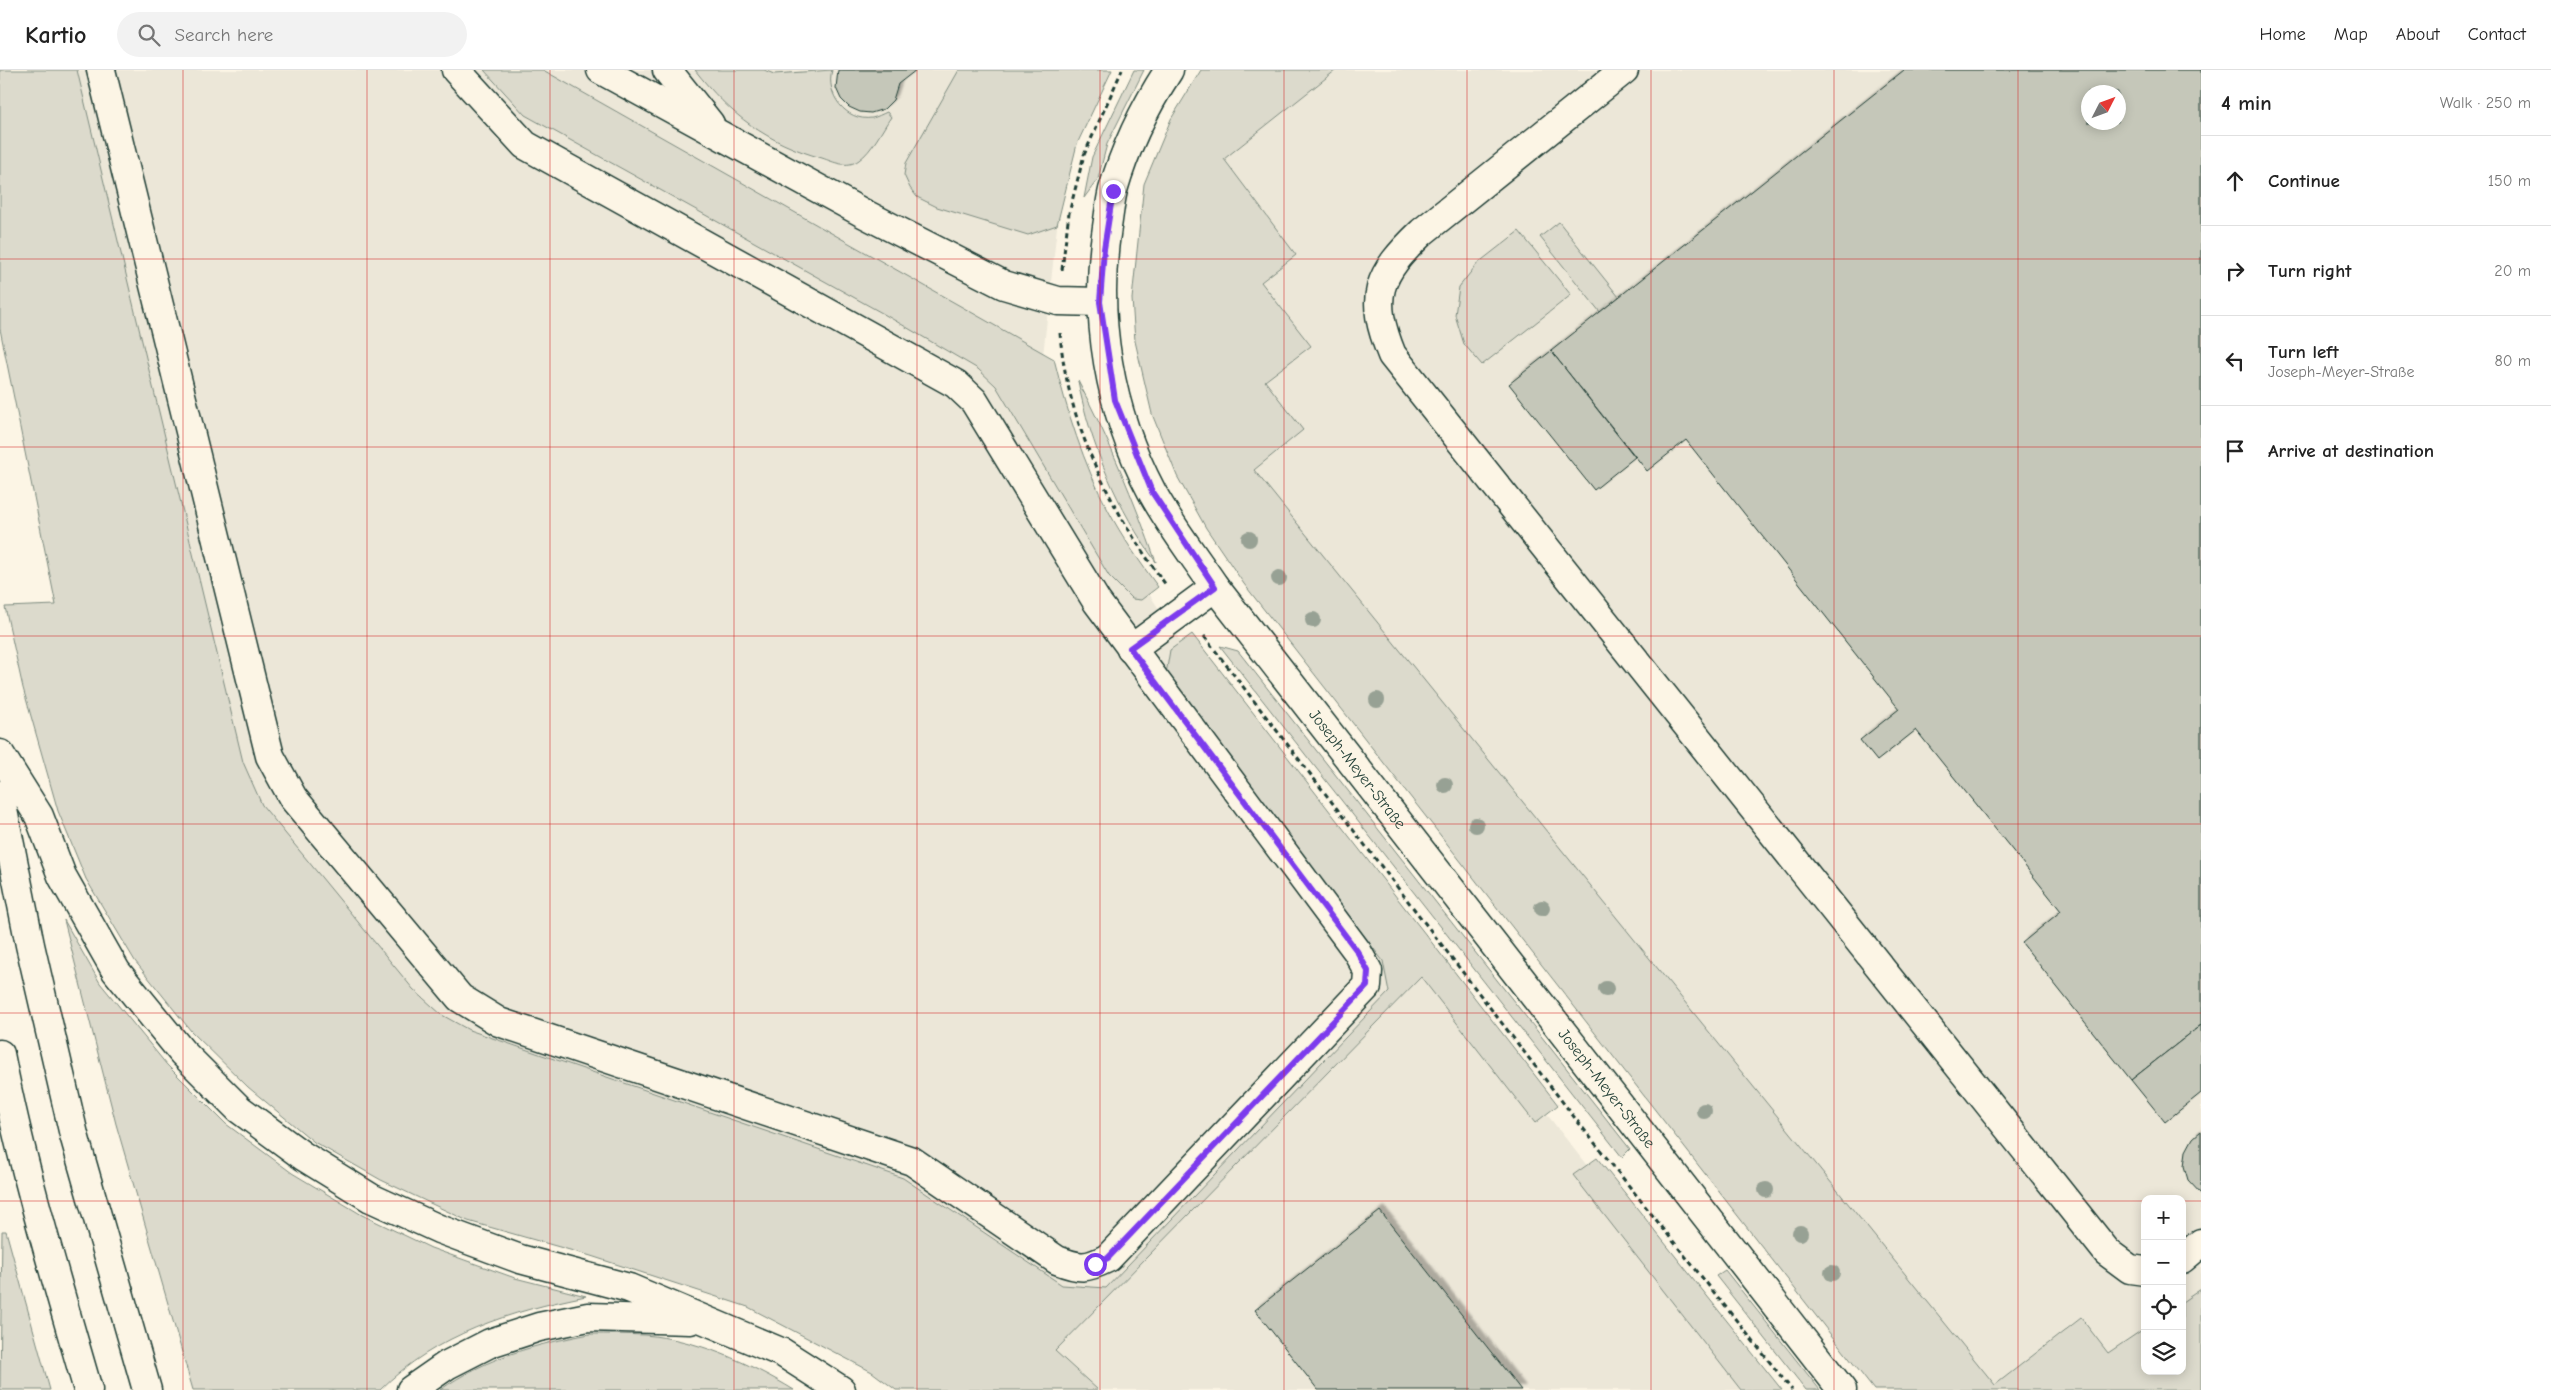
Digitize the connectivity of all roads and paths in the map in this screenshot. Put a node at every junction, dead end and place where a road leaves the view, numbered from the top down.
1 (101, 70) edge
2 (456, 70) edge
3 (601, 70) edge
4 (667, 70) edge
5 (1169, 70) edge
6 (1624, 70) edge
7 (719, 135) junction
8 (1100, 302) junction
9 (1215, 587) junction
10 (1130, 648) junction
11 (0, 754) edge
12 (0, 795) edge
13 (0, 1054) edge
14 (7, 1092) junction
15 (0, 1120) edge
16 (2201, 1243) edge
17 (2186, 1256) edge
18 (2201, 1256) edge
19 (2186, 1259) edge
20 (2141, 1270) edge
21 (703, 1320) junction
22 (88, 1390) edge
23 (147, 1390) edge
24 (411, 1390) edge
25 (841, 1390) edge
26 (1842, 1390) edge

1 - 10 main road
2 - 10 main road
3 - 7 main road
4 - 7 main road
5 - 8 main road, Joseph-Meyer-Straße
6 - 20 main road
7 - 8 main road
8 - 9 main road, Joseph-Meyer-Straße
9 - 10 main road
9 - 26 main road, Joseph-Meyer-Straße
11 - 21 main road
12 - 23 main road
13 - 14 main road
14 - 15 main road
14 - 22 main road
16 - 17 main road
18 - 19 main road
21 - 24 main road
21 - 25 main road

